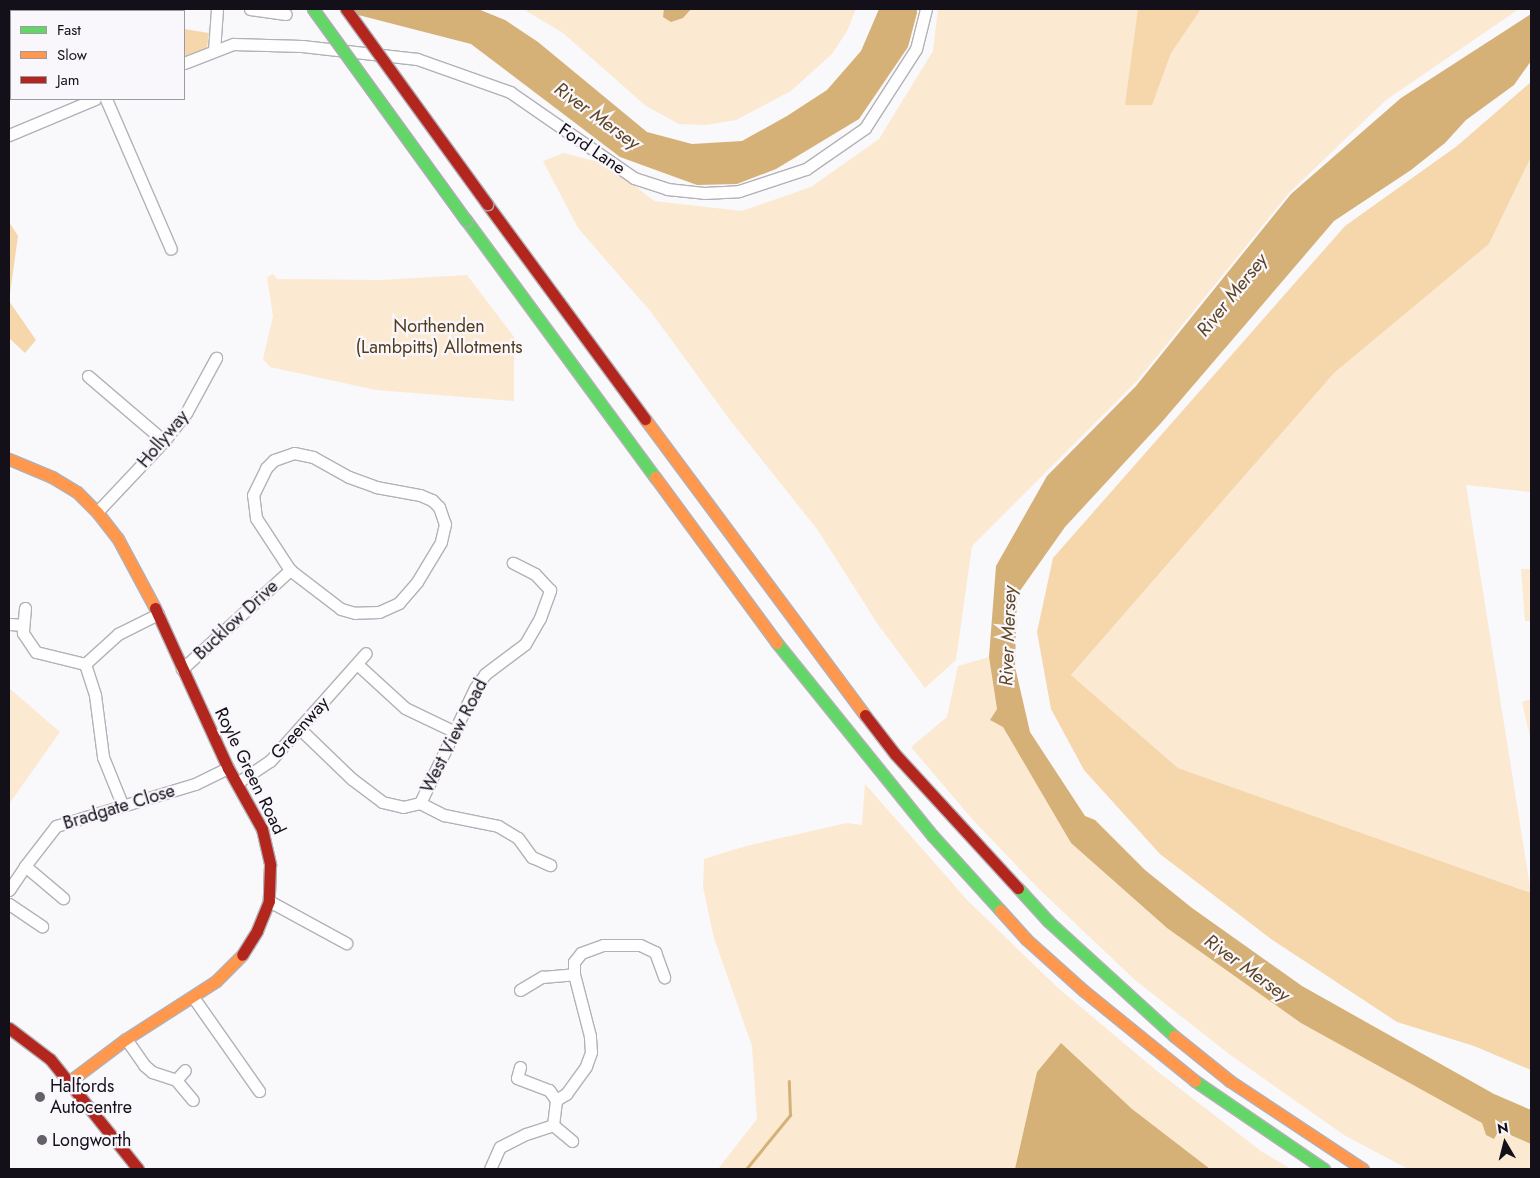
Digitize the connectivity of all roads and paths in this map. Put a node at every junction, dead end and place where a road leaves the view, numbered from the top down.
1 (217, 9) edge
2 (250, 9) edge
3 (313, 9) edge
4 (346, 9) edge
5 (926, 9) edge
6 (286, 14) dead end
7 (214, 51) junction
8 (185, 63) edge
9 (93, 100) edge
10 (106, 100) edge
11 (9, 135) edge
12 (170, 249) dead end
13 (216, 358) dead end
14 (88, 376) dead end
15 (164, 442) junction
16 (9, 459) edge
17 (97, 512) junction
18 (513, 563) dead end
19 (290, 570) junction
20 (24, 608) dead end
21 (158, 614) junction
22 (10, 624) dead end
23 (24, 625) junction
24 (366, 652) dead end
25 (85, 664) junction
26 (357, 664) junction
27 (182, 669) junction
28 (300, 729) junction
29 (453, 731) junction
30 (228, 768) junction
31 (237, 783) junction
32 (420, 803) junction
33 (122, 804) junction
34 (550, 865) dead end
35 (25, 866) junction
36 (9, 890) edge
37 (63, 898) dead end
38 (269, 901) junction
39 (9, 904) edge
40 (42, 926) dead end
41 (346, 943) dead end
42 (574, 974) junction
43 (664, 978) dead end
44 (520, 990) dead end
45 (193, 997) junction
46 (9, 1028) edge
47 (126, 1039) junction
48 (520, 1067) dead end
49 (185, 1070) dead end
50 (176, 1080) junction
51 (70, 1081) junction
52 (259, 1091) dead end
53 (193, 1100) dead end
54 (556, 1100) junction
55 (553, 1125) junction
56 (572, 1141) dead end
57 (138, 1169) edge
58 (490, 1169) edge
59 (1324, 1169) edge
60 (1363, 1169) edge

1 - 7 street
2 - 6 street
3 - 59 main road, bridge
4 - 60 main road, bridge
5 - 7 street, Ford Lane
7 - 8 street, Ford Lane
9 - 11 street
10 - 12 street
13 - 15 street, Hollyway
14 - 15 street
15 - 17 street, Hollyway
16 - 17 main road, Royle Green Road
17 - 21 main road, Royle Green Road
18 - 29 street, West View Road
19 - 19 street, Bucklow Drive
19 - 27 street, Bucklow Drive
20 - 23 street
21 - 25 street
21 - 27 main road, Royle Green Road
22 - 23 street
23 - 25 street
24 - 26 street, Greenway
25 - 33 street
26 - 28 street, Greenway
26 - 29 street
27 - 30 main road, Royle Green Road
28 - 31 street, Greenway
28 - 32 street, West View Road
29 - 32 street, West View Road
30 - 31 main road, Royle Green Road
30 - 33 street, Bradgate Close
31 - 38 main road, Royle Green Road
32 - 34 street
33 - 35 street, Bradgate Close
35 - 36 street, Bradgate Close
35 - 37 street
38 - 41 street
38 - 45 main road, Royle Green Road
39 - 40 street
42 - 43 street
42 - 44 street
42 - 54 street
45 - 47 main road, Royle Green Road
45 - 52 street
46 - 51 main road
47 - 50 street
47 - 51 main road, Royle Green Road
48 - 54 street
49 - 50 street
50 - 53 street
51 - 57 main road
54 - 55 street
55 - 56 street
55 - 58 street

